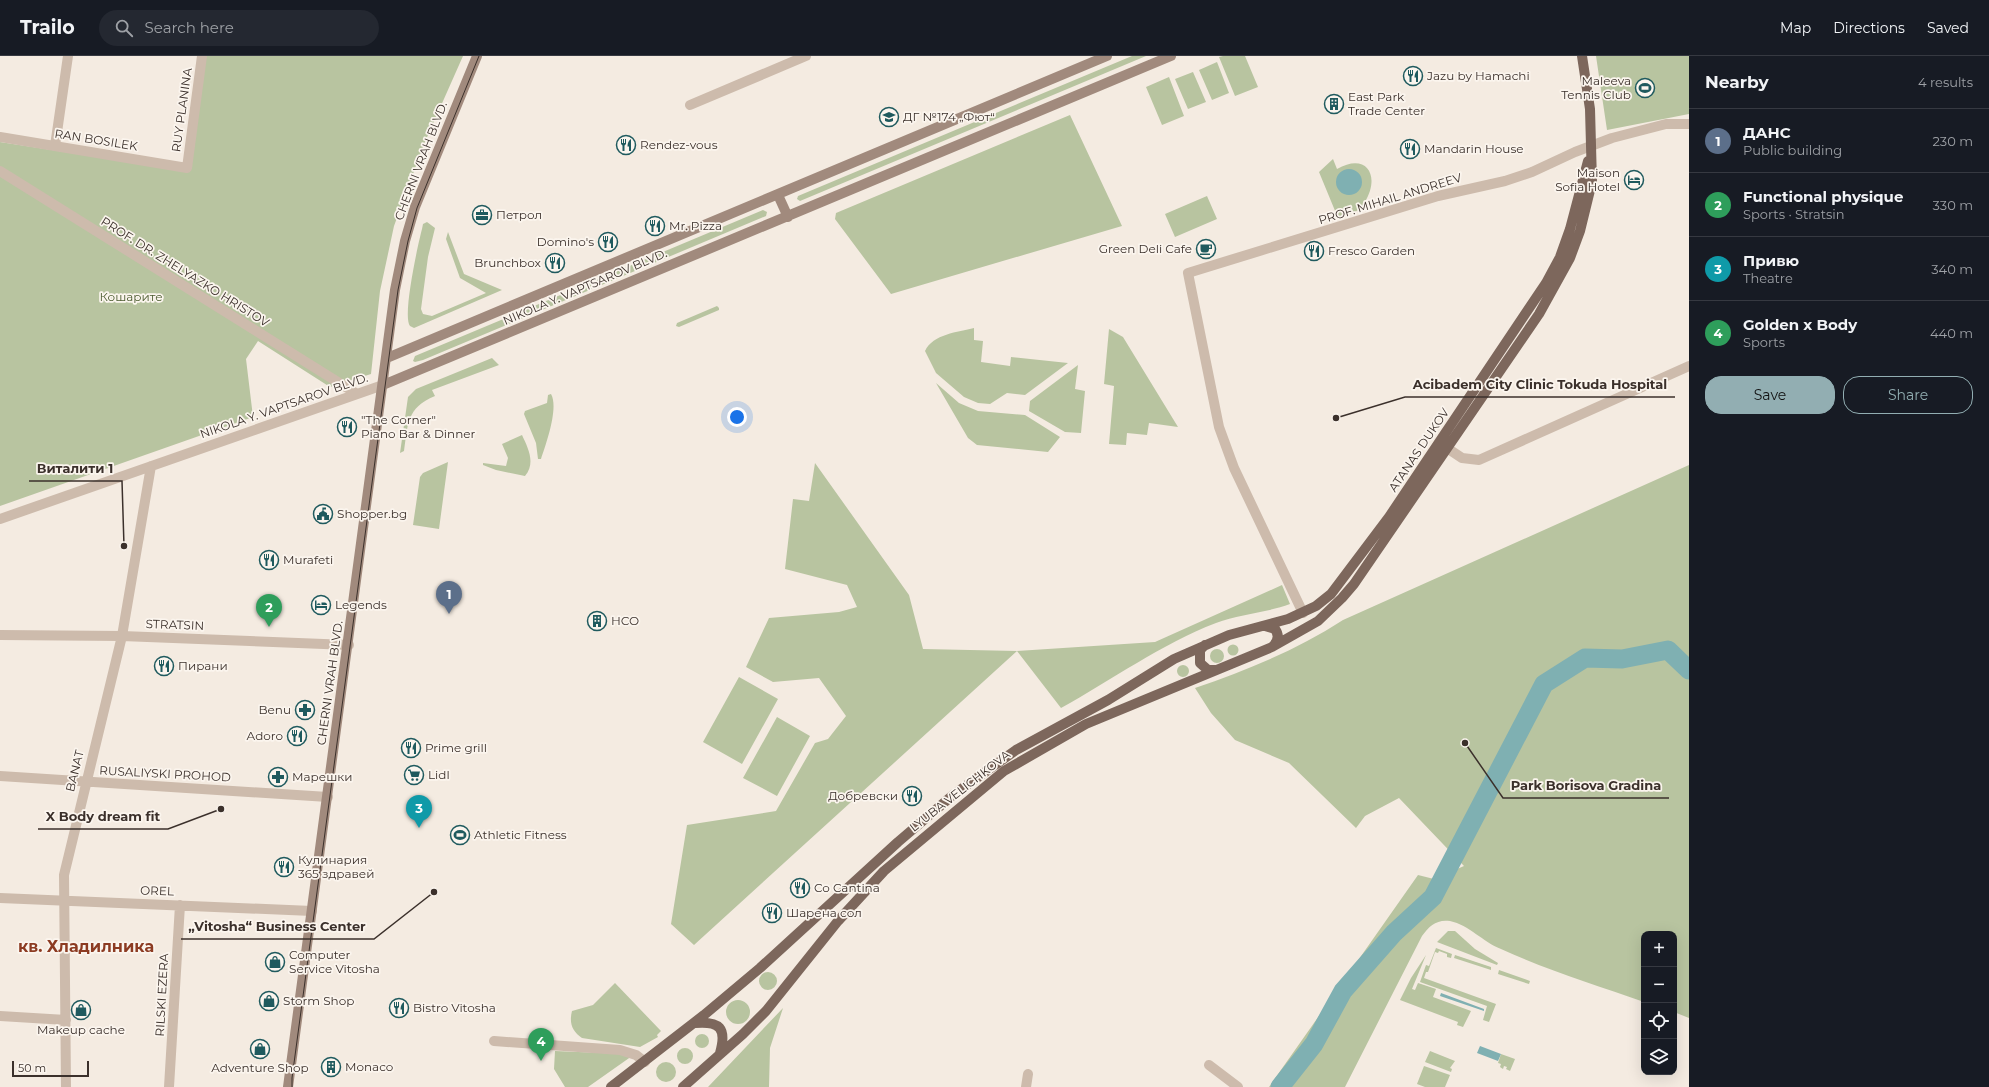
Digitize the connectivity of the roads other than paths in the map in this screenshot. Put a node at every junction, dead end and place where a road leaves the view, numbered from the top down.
1 (68, 56) edge
2 (202, 56) edge
3 (477, 56) edge
4 (806, 56) edge
5 (1107, 56) edge
6 (1170, 56) edge
7 (1582, 56) edge
8 (690, 105) dead end
9 (1689, 124) edge
10 (0, 137) edge
11 (55, 146) junction
12 (1591, 150) junction
13 (187, 168) joint
14 (0, 171) edge
15 (778, 194) junction
16 (788, 216) junction
17 (387, 358) junction
18 (1689, 366) edge
19 (383, 385) junction
20 (357, 394) junction
21 (1447, 448) junction
22 (152, 466) junction
23 (0, 519) edge
24 (1342, 598) joint
25 (1303, 613) junction
26 (1264, 626) junction
27 (0, 635) edge
28 (122, 636) junction
29 (349, 644) junction
30 (1204, 644) junction
31 (1272, 647) junction
32 (1216, 670) junction
33 (0, 776) edge
34 (86, 783) junction
35 (328, 797) junction
36 (0, 898) edge
37 (64, 901) junction
38 (180, 904) junction
39 (312, 910) junction
40 (0, 1016) edge
41 (66, 1020) junction
42 (695, 1023) junction
43 (494, 1041) dead end
44 (720, 1053) junction
45 (645, 1062) junction
46 (1209, 1065) dead end
47 (1028, 1074) dead end
48 (624, 1078) junction
49 (693, 1083) edge
50 (66, 1087) edge
51 (170, 1087) edge
52 (288, 1087) edge
53 (611, 1087) edge
54 (618, 1087) edge
55 (683, 1087) edge
56 (1026, 1087) edge
57 (1238, 1087) edge

1 - 11 street
2 - 13 street, RUY PLANINA
3 - 17 main road, CHERNI VRAH BLVD.
4 - 8 street
5 - 15 main road, NIKOLA Y. VAPTSAROV BLVD.
6 - 16 main road, NIKOLA Y. VAPTSAROV BLVD.
7 - 12 main road, ATANAS DUKOV
9 - 12 street, PROF. MIHAIL ANDREEV
10 - 11 street, RAN BOSILEK
11 - 13 street, RAN BOSILEK
12 - 21 main road, ATANAS DUKOV
12 - 25 main road, ATANAS DUKOV
12 - 25 street, PROF. MIHAIL ANDREEV
14 - 20 street, PROF. DR. ZHELYAZKO HRISTOV
15 - 16 main road
15 - 17 main road, NIKOLA Y. VAPTSAROV BLVD.
16 - 19 main road, NIKOLA Y. VAPTSAROV BLVD.
17 - 19 main road, CHERNI VRAH BLVD.
18 - 21 street
19 - 20 street, NIKOLA Y. VAPTSAROV BLVD.
19 - 29 main road, CHERNI VRAH BLVD.
20 - 22 street, NIKOLA Y. VAPTSAROV BLVD.
21 - 24 main road, ATANAS DUKOV
22 - 23 street, NIKOLA Y. VAPTSAROV BLVD.
22 - 28 street, BANAT
24 - 31 main road, LYUBA VELICHKOVA
25 - 26 main road, LYUBA VELICHKOVA
26 - 30 main road, LYUBA VELICHKOVA
26 - 31 main road
27 - 28 street, STRATSIN
28 - 29 street, STRATSIN
28 - 34 street, BANAT
29 - 35 main road, CHERNI VRAH BLVD.
30 - 32 main road
30 - 42 main road, LYUBA VELICHKOVA
31 - 32 main road, LYUBA VELICHKOVA
32 - 44 main road, LYUBA VELICHKOVA
33 - 34 street, RUSALIYSKI PROHOD
34 - 35 street, RUSALIYSKI PROHOD
34 - 37 street, BANAT
35 - 39 main road, CHERNI VRAH BLVD.
36 - 37 street, OREL
37 - 38 street, OREL
37 - 41 street, BANAT
38 - 39 street, OREL
38 - 51 street, RILSKI EZERA
39 - 52 main road, CHERNI VRAH BLVD.
40 - 41 street
41 - 50 street, BANAT
42 - 44 main road
42 - 45 main road, LYUBA VELICHKOVA
43 - 45 street
44 - 49 main road, LYUBA VELICHKOVA
45 - 48 main road, LYUBA VELICHKOVA
46 - 57 street
47 - 56 street
48 - 53 main road, LYUBA VELICHKOVA
48 - 54 main road
49 - 55 main road, LYUBA VELICHKOVA

